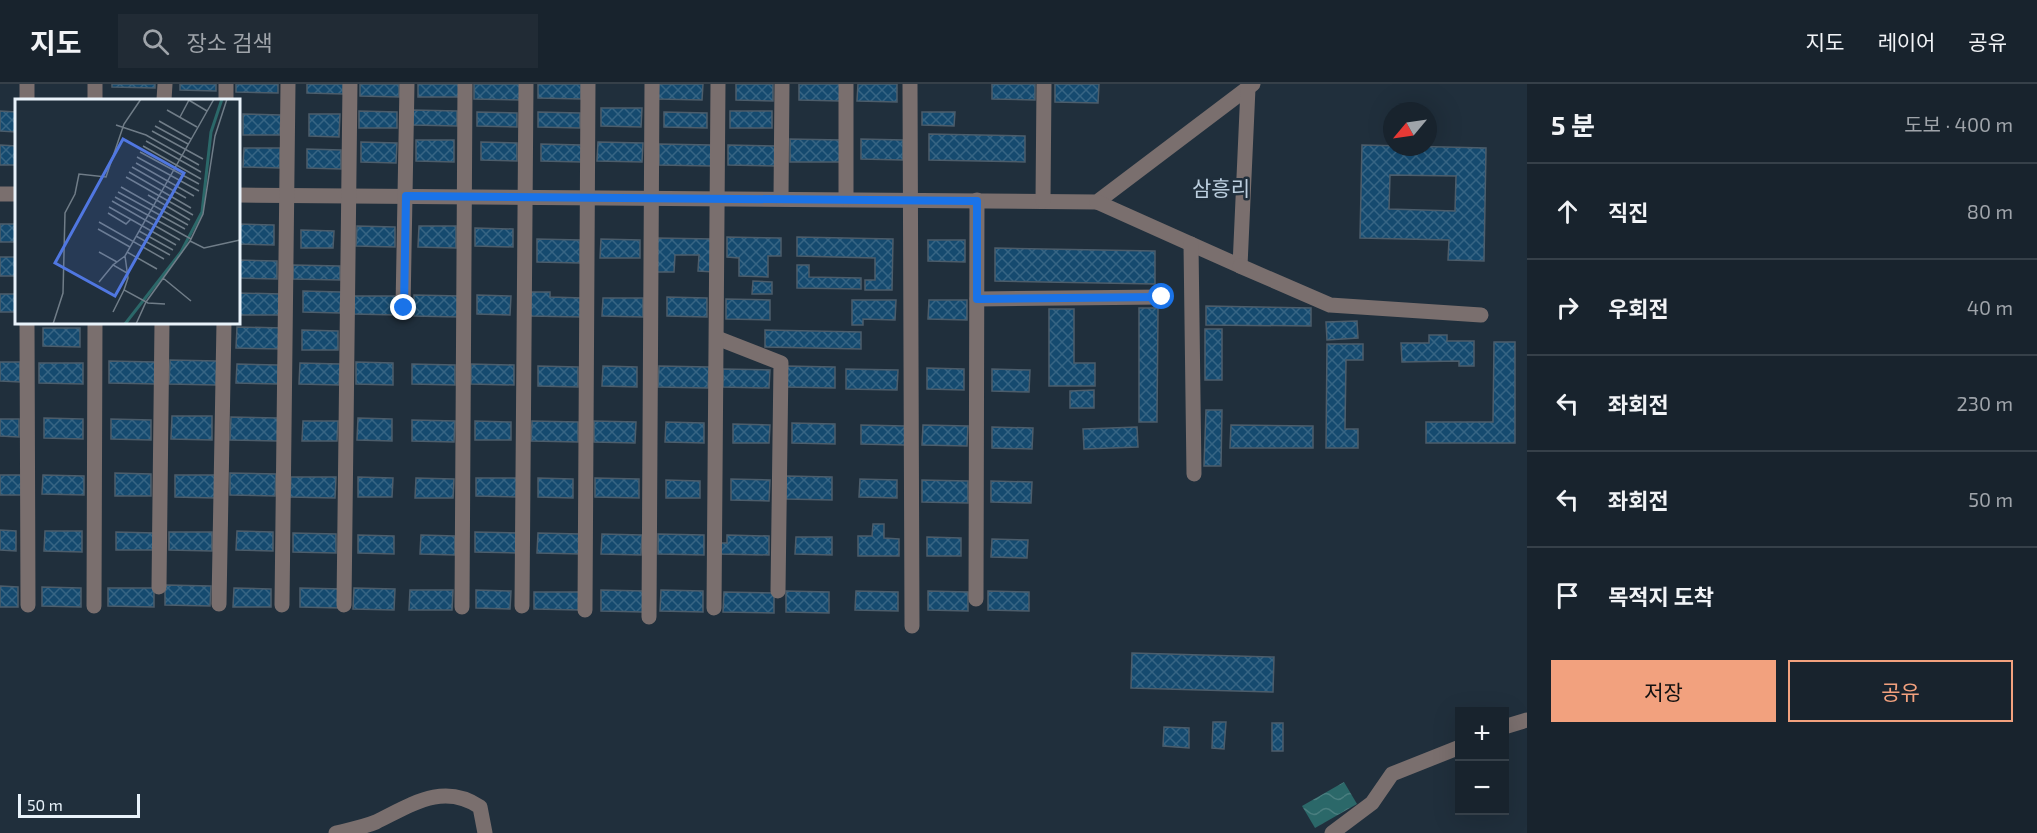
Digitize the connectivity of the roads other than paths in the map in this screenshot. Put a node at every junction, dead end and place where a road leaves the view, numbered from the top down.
1 (165, 84) edge
2 (288, 84) edge
3 (350, 84) edge
4 (407, 84) edge
5 (465, 84) edge
6 (526, 84) edge
7 (588, 84) edge
8 (652, 84) edge
9 (718, 84) edge
10 (782, 84) edge
11 (846, 84) edge
12 (910, 84) edge
13 (1044, 84) edge
14 (1250, 86) edge
15 (164, 99) edge
16 (240, 195) edge
17 (288, 195) junction
18 (349, 196) junction
19 (406, 196) junction
20 (464, 196) junction
21 (524, 196) junction
22 (588, 196) junction
23 (651, 197) junction
24 (718, 198) junction
25 (781, 198) junction
26 (846, 199) junction
27 (909, 200) junction
28 (977, 201) junction
29 (1043, 201) junction
30 (1097, 202) junction
31 (1191, 244) junction
32 (1240, 266) junction
33 (1162, 297) dead end
34 (977, 299) junction
35 (404, 308) dead end
36 (1481, 315) dead end
37 (27, 324) edge
38 (95, 324) edge
39 (162, 324) edge
40 (224, 324) edge
41 (717, 338) junction
42 (1194, 474) dead end
43 (159, 587) dead end
44 (778, 591) dead end
45 (976, 599) dead end
46 (219, 604) dead end
47 (28, 605) dead end
48 (282, 605) dead end
49 (344, 605) dead end
50 (94, 606) dead end
51 (522, 606) dead end
52 (462, 608) dead end
53 (714, 608) dead end
54 (585, 610) dead end
55 (648, 617) dead end
56 (912, 626) dead end
57 (1527, 720) edge
58 (1509, 726) edge
59 (1455, 749) edge
60 (336, 833) edge
61 (485, 833) edge
62 (1332, 833) edge

1 - 15 street
2 - 17 street
3 - 18 street
4 - 19 street
5 - 20 street
6 - 21 street
7 - 22 street
8 - 23 street
9 - 24 street
10 - 25 street
11 - 26 street
12 - 27 street
13 - 29 street
14 - 30 street
14 - 32 street
16 - 17 street
17 - 18 street
17 - 48 street
18 - 19 street
18 - 49 street
19 - 20 street
19 - 35 street
20 - 21 street
20 - 52 street
21 - 22 street
21 - 51 street
22 - 23 street
22 - 54 street
23 - 24 street
23 - 55 street
24 - 25 street
24 - 41 street
25 - 26 street
26 - 27 street
27 - 28 street
27 - 56 street
28 - 29 street
28 - 34 street
29 - 30 street
30 - 31 street
31 - 32 street
31 - 42 street
32 - 36 street
33 - 34 street
34 - 45 street
37 - 47 street
38 - 50 street
39 - 43 street
40 - 46 street
41 - 44 street
41 - 53 street
57 - 58 street
59 - 62 street
60 - 61 street

